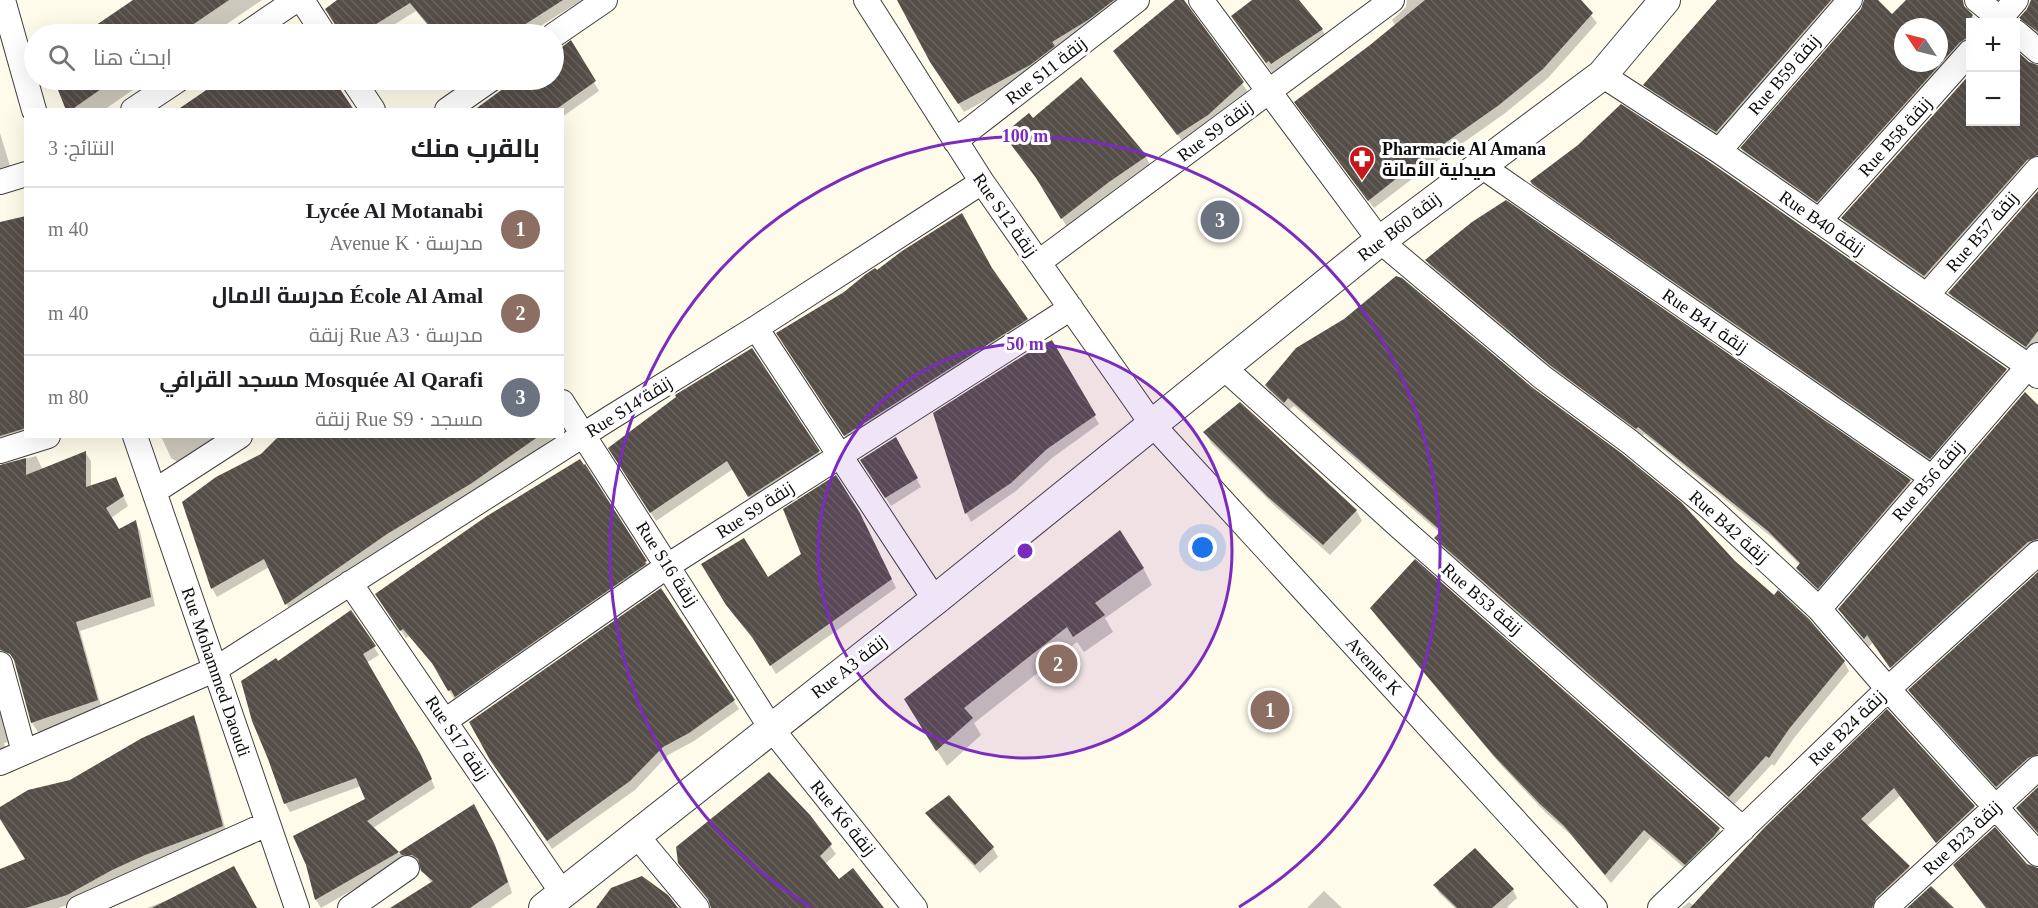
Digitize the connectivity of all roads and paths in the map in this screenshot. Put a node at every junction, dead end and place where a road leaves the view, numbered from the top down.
1 (3, 0) edge
2 (296, 0) edge
3 (302, 0) edge
4 (605, 0) edge
5 (866, 0) edge
6 (1137, 0) edge
7 (1201, 0) edge
8 (1392, 0) edge
9 (1665, 0) edge
10 (1850, 0) edge
11 (1977, 0) edge
12 (2016, 0) edge
13 (1364, 8) edge
14 (1997, 18) edge
15 (2007, 18) edge
16 (261, 24) edge
17 (318, 24) edge
18 (564, 28) edge
19 (2020, 37) edge
20 (2038, 51) edge
21 (1966, 58) edge
22 (24, 75) edge
23 (1602, 75) junction
24 (28, 90) edge
25 (163, 90) edge
26 (360, 90) edge
27 (476, 90) edge
28 (1267, 92) junction
29 (33, 108) edge
30 (136, 108) edge
31 (372, 108) edge
32 (450, 108) edge
33 (955, 141) junction
34 (1719, 151) junction
35 (1480, 165) junction
36 (2038, 169) edge
37 (24, 175) edge
38 (0, 182) edge
39 (982, 183) junction
40 (1819, 221) junction
41 (1380, 241) junction
42 (1039, 262) junction
43 (1927, 295) junction
44 (1071, 308) junction
45 (756, 328) junction
46 (2035, 366) edge
47 (1223, 367) junction
48 (564, 405) edge
49 (1152, 424) junction
50 (584, 435) junction
51 (42, 438) edge
52 (136, 438) edge
53 (237, 438) edge
54 (0, 451) edge
55 (840, 456) junction
56 (1931, 477) junction
57 (155, 491) junction
58 (2038, 553) edge
59 (669, 565) junction
60 (350, 583) junction
61 (934, 600) junction
62 (1819, 609) junction
63 (0, 664) edge
64 (214, 670) junction
65 (1888, 689) junction
66 (445, 721) junction
67 (771, 728) junction
68 (24, 752) junction
69 (0, 763) edge
70 (2038, 768) edge
71 (1996, 806) junction
72 (267, 824) junction
73 (1743, 829) junction
74 (637, 836) junction
75 (2038, 854) edge
76 (407, 868) dead end
77 (553, 901) edge
78 (80, 908) edge
79 (297, 908) edge
80 (350, 908) edge
81 (697, 908) edge
82 (915, 908) edge
83 (1595, 908) edge
84 (1660, 908) edge
85 (1886, 908) edge

1 - 22 street
2 - 16 street
3 - 17 street
4 - 18 street
5 - 33 street, Rue S12 زنقة
6 - 33 street, Rue S11 زنقة
7 - 28 street, Rue B42 زنقة
8 - 13 street, Rue S9 زنقة
9 - 23 street, Rue B60 زنقة
10 - 34 street, Rue B59 زنقة
11 - 14 street
12 - 15 street
13 - 28 street, Rue S9 زنقة
19 - 20 street
21 - 40 street, Rue B58 زنقة
23 - 34 street, Rue B40 زنقة
23 - 35 street, Rue B60 زنقة
24 - 29 street
25 - 30 street
26 - 31 street
27 - 32 street
28 - 41 street, Rue B42 زنقة
28 - 42 street, Rue S9 زنقة
33 - 39 street, Rue S12 زنقة
34 - 40 street, Rue B40 زنقة
35 - 41 street, Rue B60 زنقة
35 - 56 street, Rue B41 زنقة
36 - 43 street, Rue B57 زنقة
37 - 38 street
39 - 42 street, Rue S12 زنقة
39 - 45 street, Rue S14 زنقة
40 - 43 street, Rue B40 زنقة
41 - 47 street, Rue B60 زنقة
41 - 62 street, Rue B42 زنقة
42 - 44 street, Rue S12 زنقة
43 - 46 street, Rue B40 زنقة
44 - 49 street, Rue S12 زنقة
44 - 55 street, Rue S9 زنقة
45 - 50 street, Rue S14 زنقة
45 - 55 street
46 - 56 street, Rue B56 زنقة
47 - 49 street, Rue B60 زنقة
47 - 73 street, Rue B53 زنقة
48 - 50 street, Rue S16 زنقة
49 - 61 street, Rue A3 زنقة
49 - 83 street, Avenue K
50 - 59 street, Rue S16 زنقة
50 - 60 street, Rue S14 زنقة
51 - 54 street
52 - 57 street, Rue Mohammed Daoudi
53 - 57 street
55 - 59 street, Rue S9 زنقة
55 - 61 street
56 - 62 street, Rue B56 زنقة
57 - 64 street, Rue Mohammed Daoudi
58 - 65 street, Rue B24 زنقة
59 - 66 street, Rue S9 زنقة
59 - 67 street, Rue S16 زنقة
60 - 64 street, Rue S14 زنقة
60 - 66 street, Rue S17 زنقة
61 - 67 street, Rue A3 زنقة
62 - 65 street, Rue B42 زنقة
63 - 68 street
64 - 68 street, Rue S14 زنقة
64 - 72 street, Rue Mohammed Daoudi
65 - 71 street, Rue B42 زنقة
65 - 73 street, Rue B24 زنقة
66 - 77 street, Rue S17 زنقة
67 - 74 street, Rue A3 زنقة
67 - 82 street, Rue K6 زنقة
68 - 69 street, Rue S14 زنقة
70 - 71 street, Rue B23 زنقة
71 - 75 street, Rue B42 زنقة
71 - 85 street, Rue B23 زنقة
72 - 78 street
72 - 79 street, Rue Mohammed Daoudi
73 - 84 street, Rue B24 زنقة
74 - 77 street, Rue A3 زنقة
74 - 81 street
76 - 80 street

